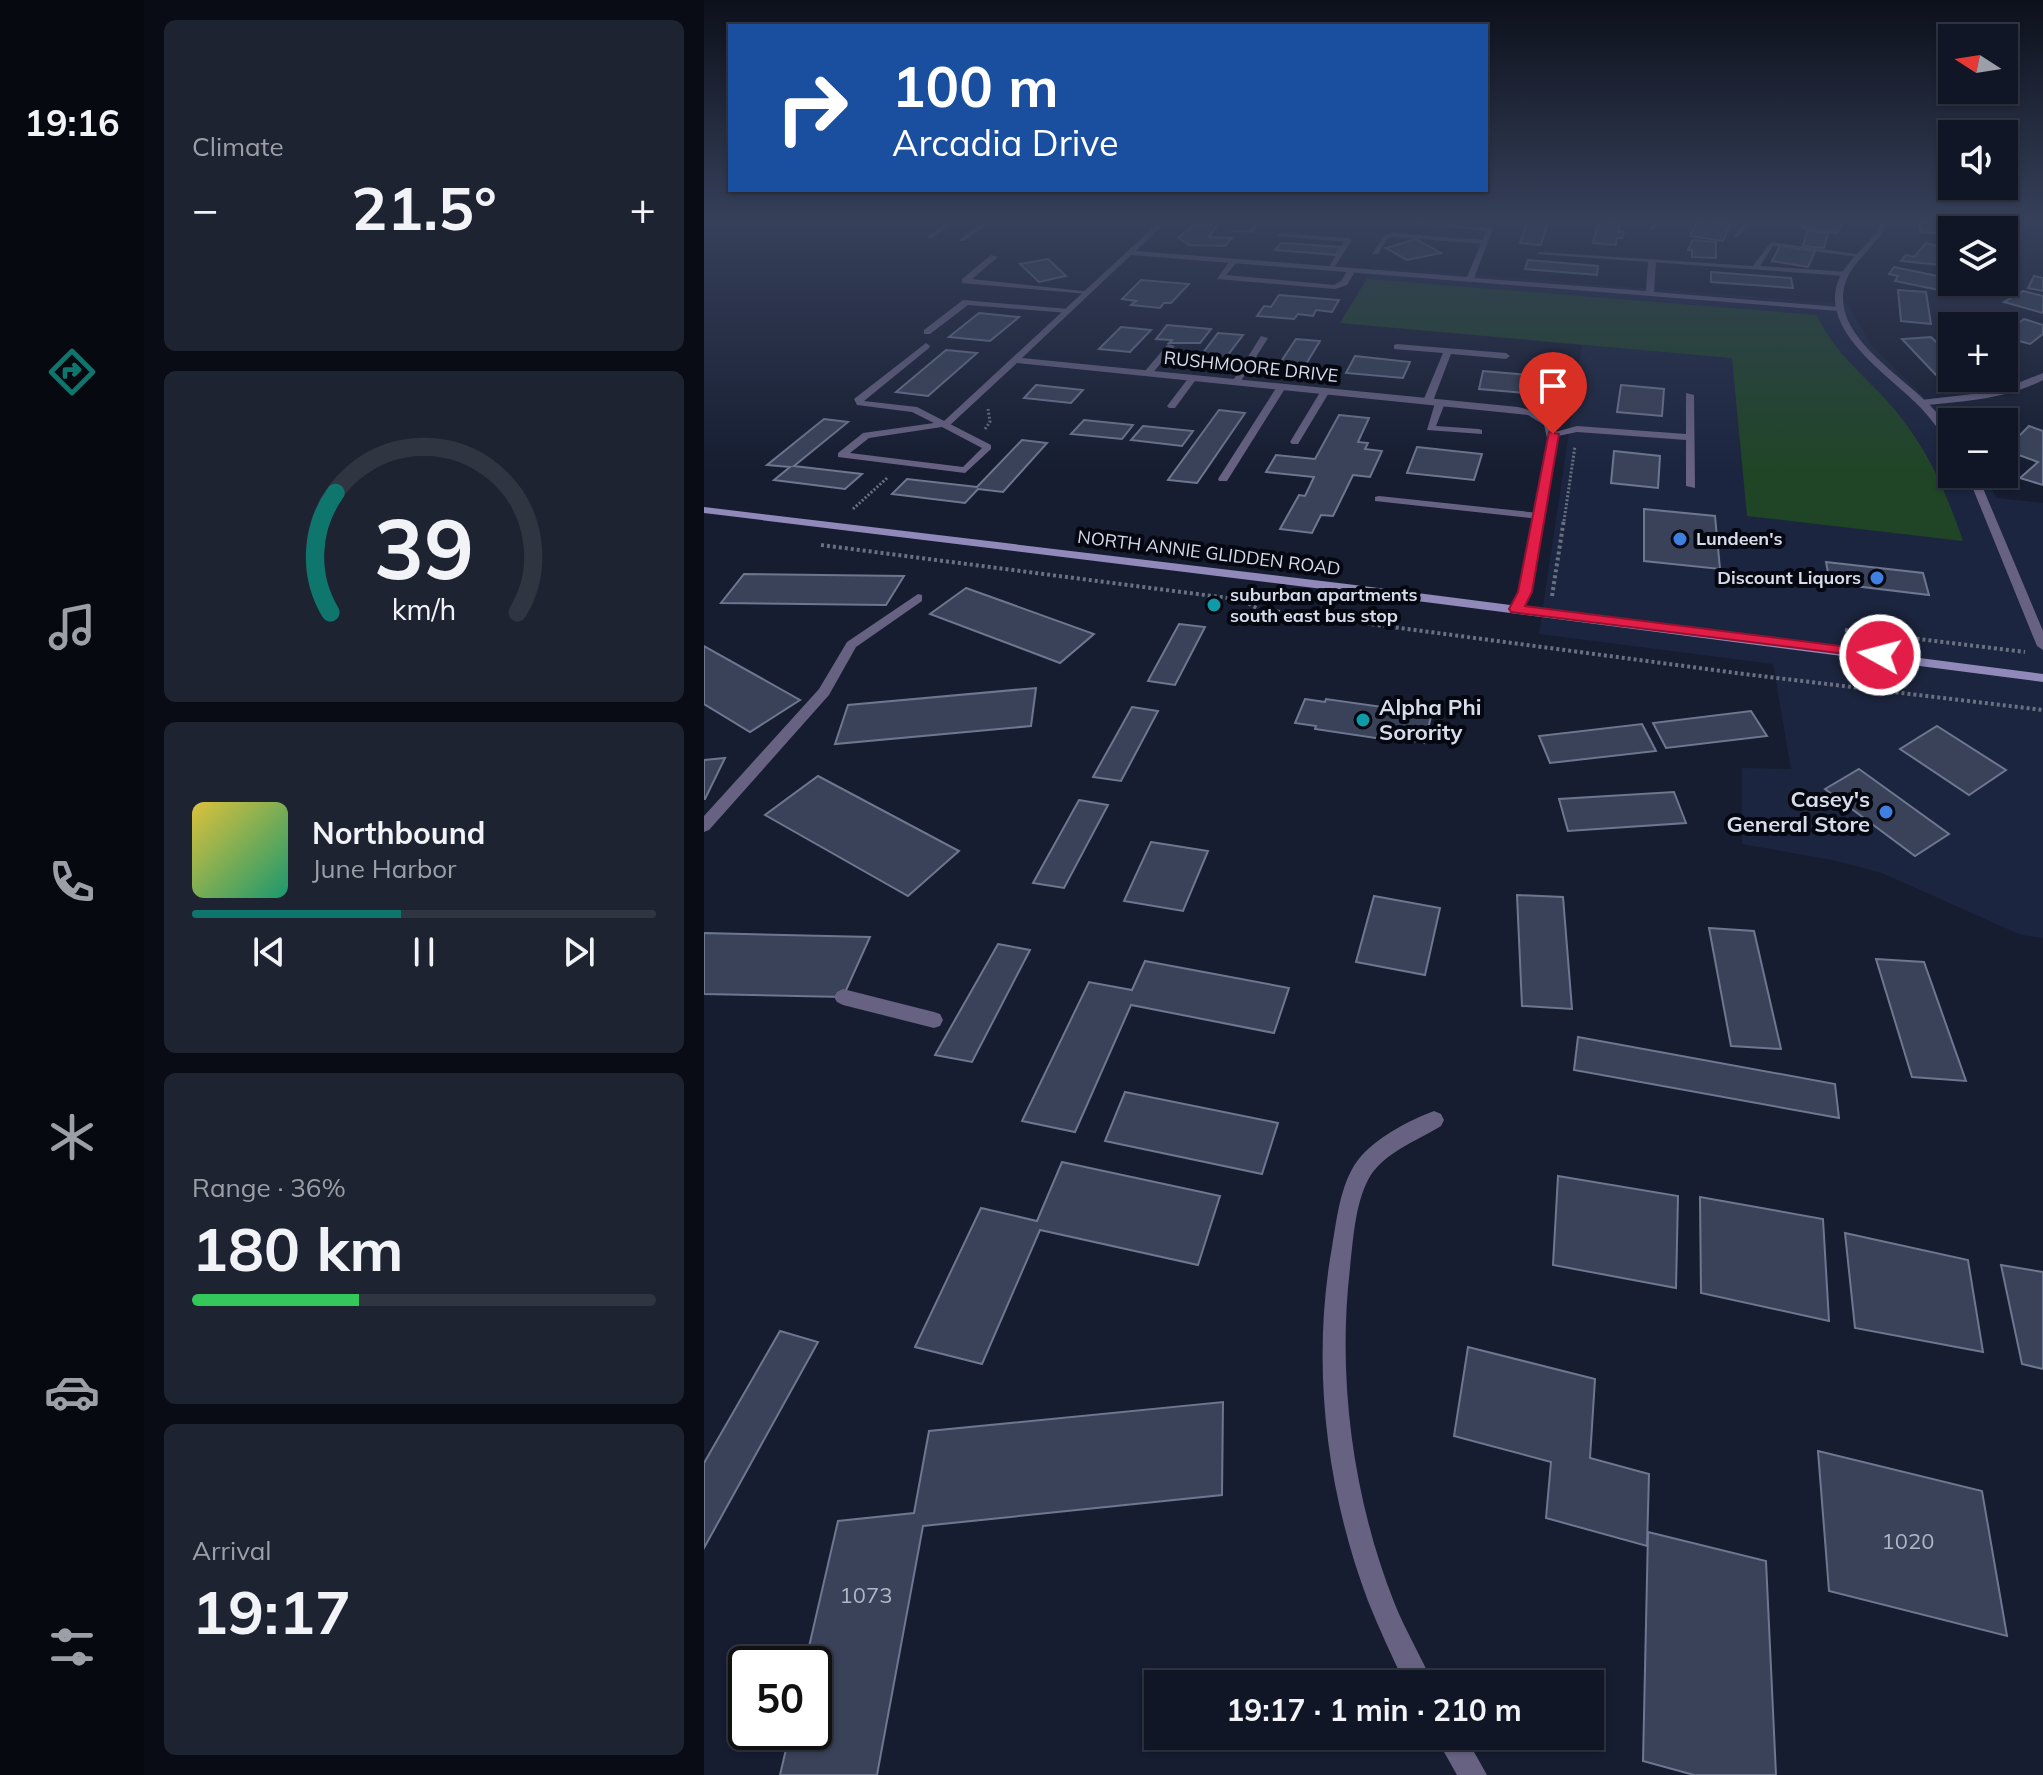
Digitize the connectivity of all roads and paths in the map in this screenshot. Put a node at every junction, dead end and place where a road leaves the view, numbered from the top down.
1 (962, 305) edge
2 (998, 305) edge
3 (1074, 305) edge
4 (1787, 305) edge
5 (1839, 305) edge
6 (1839, 309) junction
7 (1068, 311) junction
8 (927, 332) dead end
9 (1264, 338) dead end
10 (926, 346) dead end
11 (1171, 346) dead end
12 (1397, 347) dead end
13 (1448, 351) junction
14 (1506, 356) dead end
15 (1015, 360) junction
16 (1148, 373) junction
17 (2043, 376) edge
18 (1193, 378) junction
19 (1236, 382) junction
20 (1281, 387) junction
21 (1325, 391) junction
22 (1689, 395) dead end
23 (1428, 401) junction
24 (1440, 403) junction
25 (1921, 403) junction
26 (1172, 406) dead end
27 (946, 424) junction
28 (1938, 424) edge
29 (1479, 432) dead end
30 (1553, 434) junction
31 (1691, 437) junction
32 (1295, 442) dead end
33 (1223, 479) dead end
34 (1691, 486) dead end
35 (1978, 488) edge
36 (1379, 499) dead end
37 (704, 510) edge
38 (1539, 516) junction
39 (818, 545) dead end
40 (918, 598) dead end
41 (1516, 609) junction
42 (2043, 646) edge
43 (2043, 678) edge
44 (2043, 710) edge
45 (704, 826) edge
46 (843, 997) dead end
47 (934, 1020) dead end
48 (1434, 1120) dead end
49 (1413, 1670) edge
50 (1458, 1750) edge
51 (1473, 1775) edge

1 - 8 street
2 - 7 street
3 - 7 street
4 - 6 street
5 - 6 street
6 - 25 street
7 - 15 street
9 - 19 street
10 - 27 street
11 - 16 street
12 - 13 street
13 - 14 street
13 - 23 street
15 - 16 street, RUSHMOORE DRIVE
15 - 27 street
16 - 18 street, RUSHMOORE DRIVE
17 - 25 street
18 - 19 street, RUSHMOORE DRIVE
18 - 26 street
19 - 20 street, RUSHMOORE DRIVE
20 - 21 street, RUSHMOORE DRIVE
20 - 33 street
21 - 23 street, RUSHMOORE DRIVE
21 - 32 street
22 - 31 street
23 - 24 street, RUSHMOORE DRIVE
24 - 29 street
24 - 30 street, RUSHMOORE DRIVE
25 - 28 street
27 - 27 street
30 - 31 street
30 - 38 street
31 - 34 street
35 - 42 street
36 - 38 street
37 - 41 main road, NORTH ANNIE GLIDDEN ROAD
38 - 41 street
39 - 44 path
40 - 45 street
41 - 43 main road, NORTH ANNIE GLIDDEN ROAD
46 - 47 street
48 - 49 street
50 - 51 street

